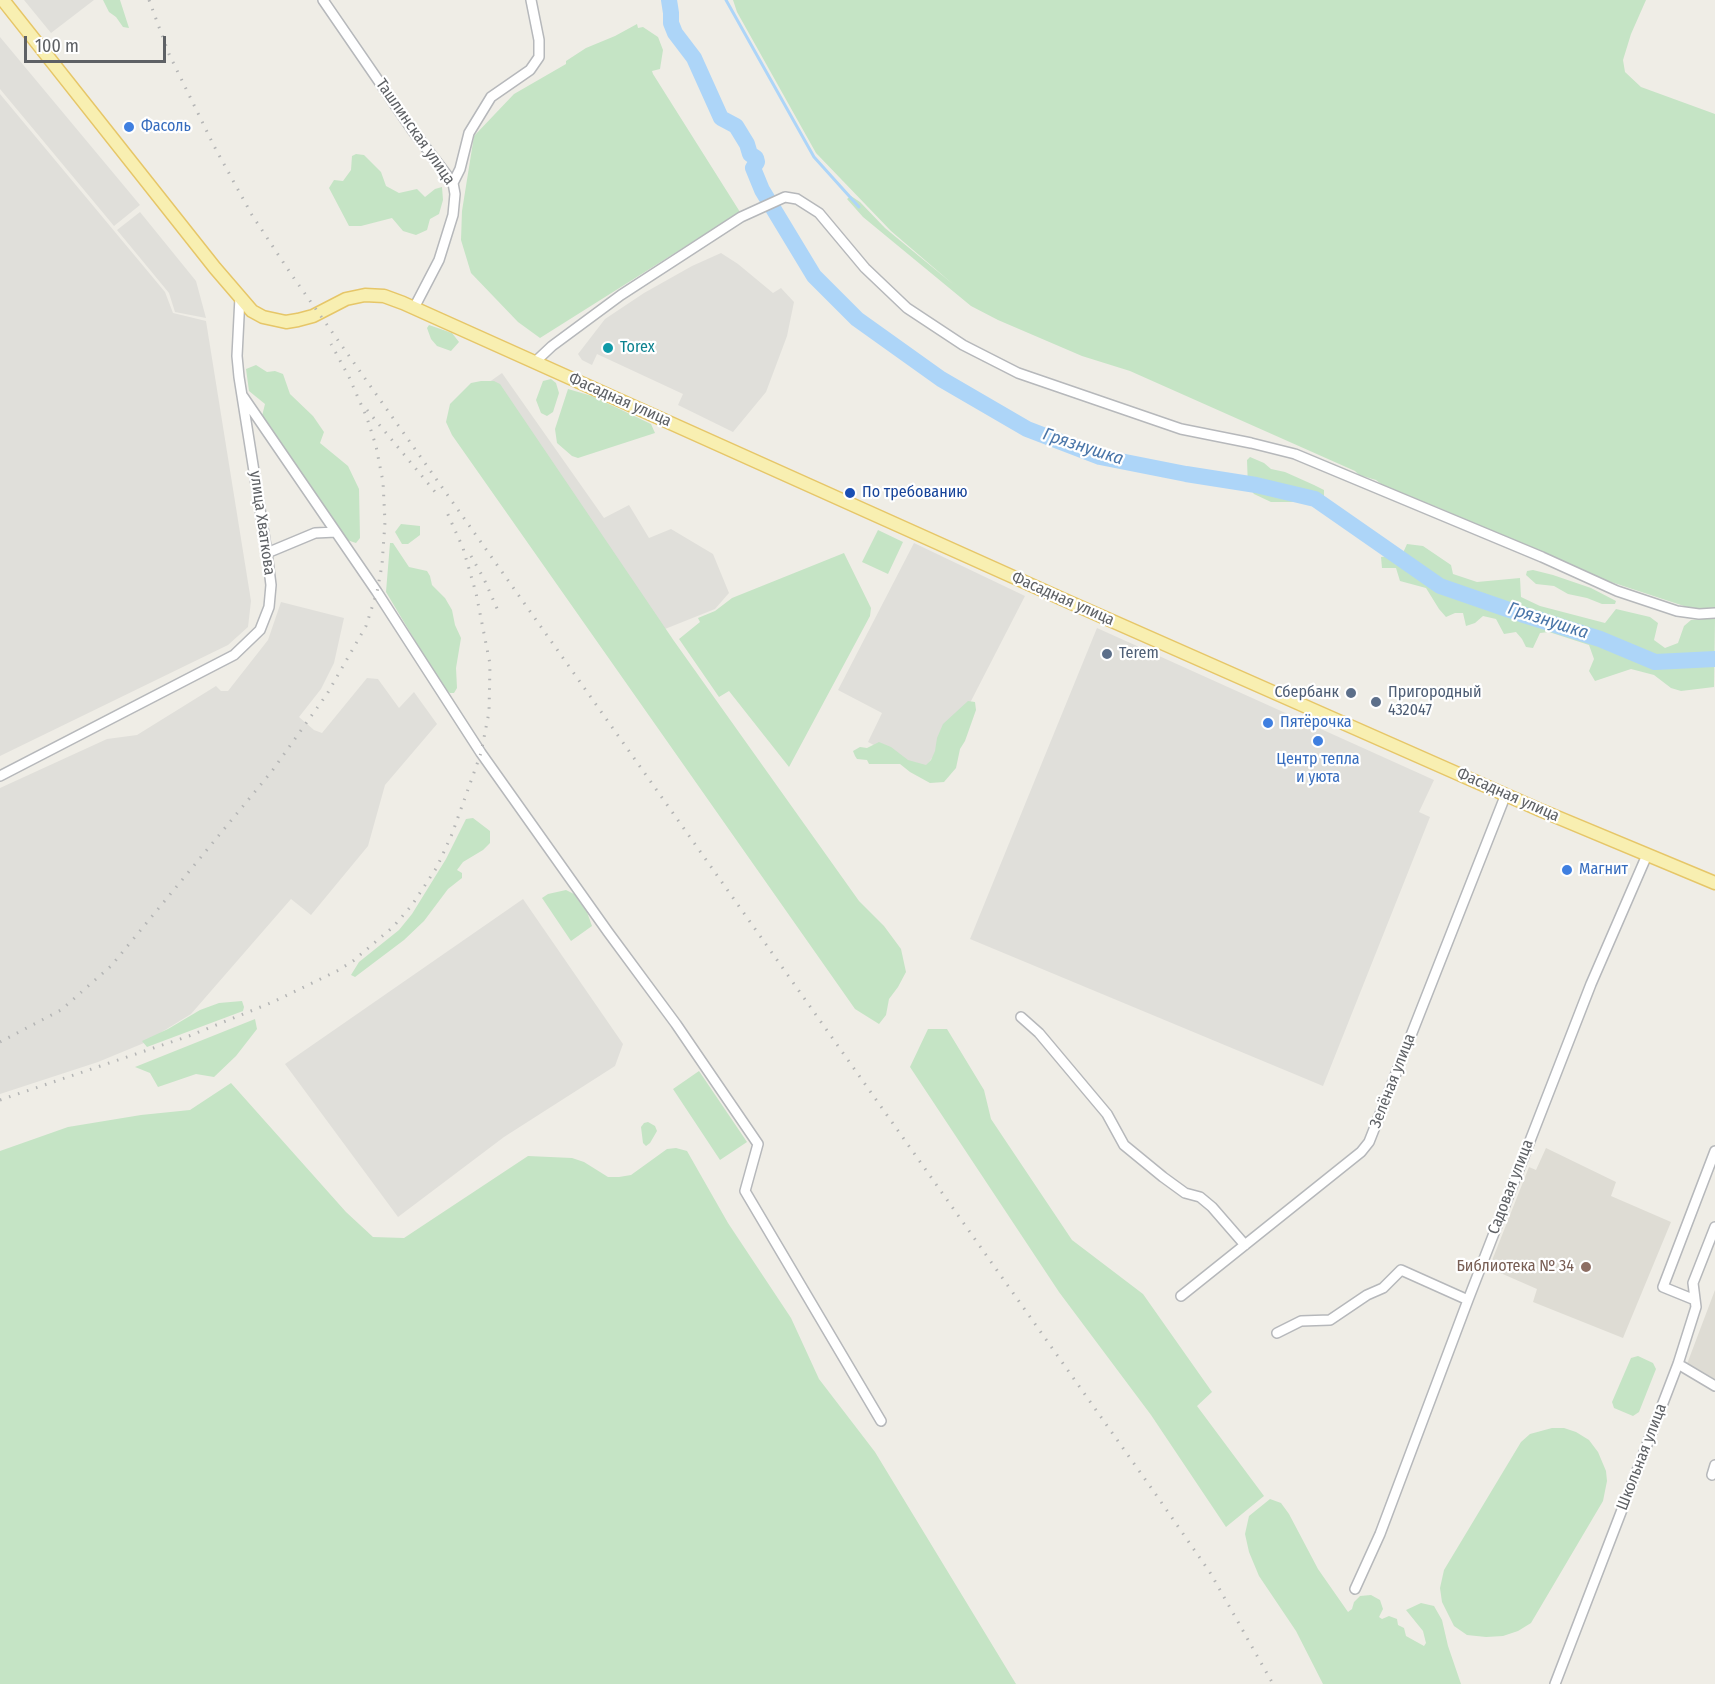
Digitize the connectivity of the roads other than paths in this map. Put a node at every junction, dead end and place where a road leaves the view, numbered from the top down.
1 (3, 0) edge
2 (323, 0) edge
3 (531, 0) edge
4 (453, 183) junction
5 (240, 297) junction
6 (414, 308) junction
7 (535, 362) junction
8 (242, 395) junction
9 (336, 532) junction
10 (267, 553) junction
11 (1715, 613) edge
12 (0, 776) edge
13 (1506, 795) junction
14 (1647, 855) junction
15 (1715, 884) edge
16 (1021, 1017) dead end
17 (1715, 1151) edge
18 (1715, 1227) edge
19 (1245, 1245) junction
20 (1181, 1296) dead end
21 (1468, 1300) junction
22 (1695, 1300) junction
23 (1277, 1333) dead end
24 (1678, 1364) junction
25 (1715, 1386) edge
26 (881, 1421) dead end
27 (1355, 1589) dead end
28 (1555, 1684) edge

1 - 5 main road, Фасадная улица
2 - 4 street, Ташлинская улица
3 - 4 street
4 - 6 street, Ташлинская улица
5 - 6 main road, Фасадная улица
5 - 8 street, улица Хваткова
6 - 7 main road, Фасадная улица
7 - 11 street
7 - 13 main road, Фасадная улица
8 - 9 street
8 - 10 street, улица Хваткова
9 - 10 street
9 - 26 street
10 - 12 street, улица Хваткова
13 - 14 main road, Фасадная улица
13 - 19 street, Зелёная улица
14 - 15 main road, Фасадная улица
14 - 21 street, Садовая улица
16 - 19 street
17 - 22 street
18 - 22 street, Школьная улица
19 - 20 street, Зелёная улица
21 - 23 street
21 - 27 street, Садовая улица
22 - 24 street, Школьная улица
24 - 25 street
24 - 28 street, Школьная улица

